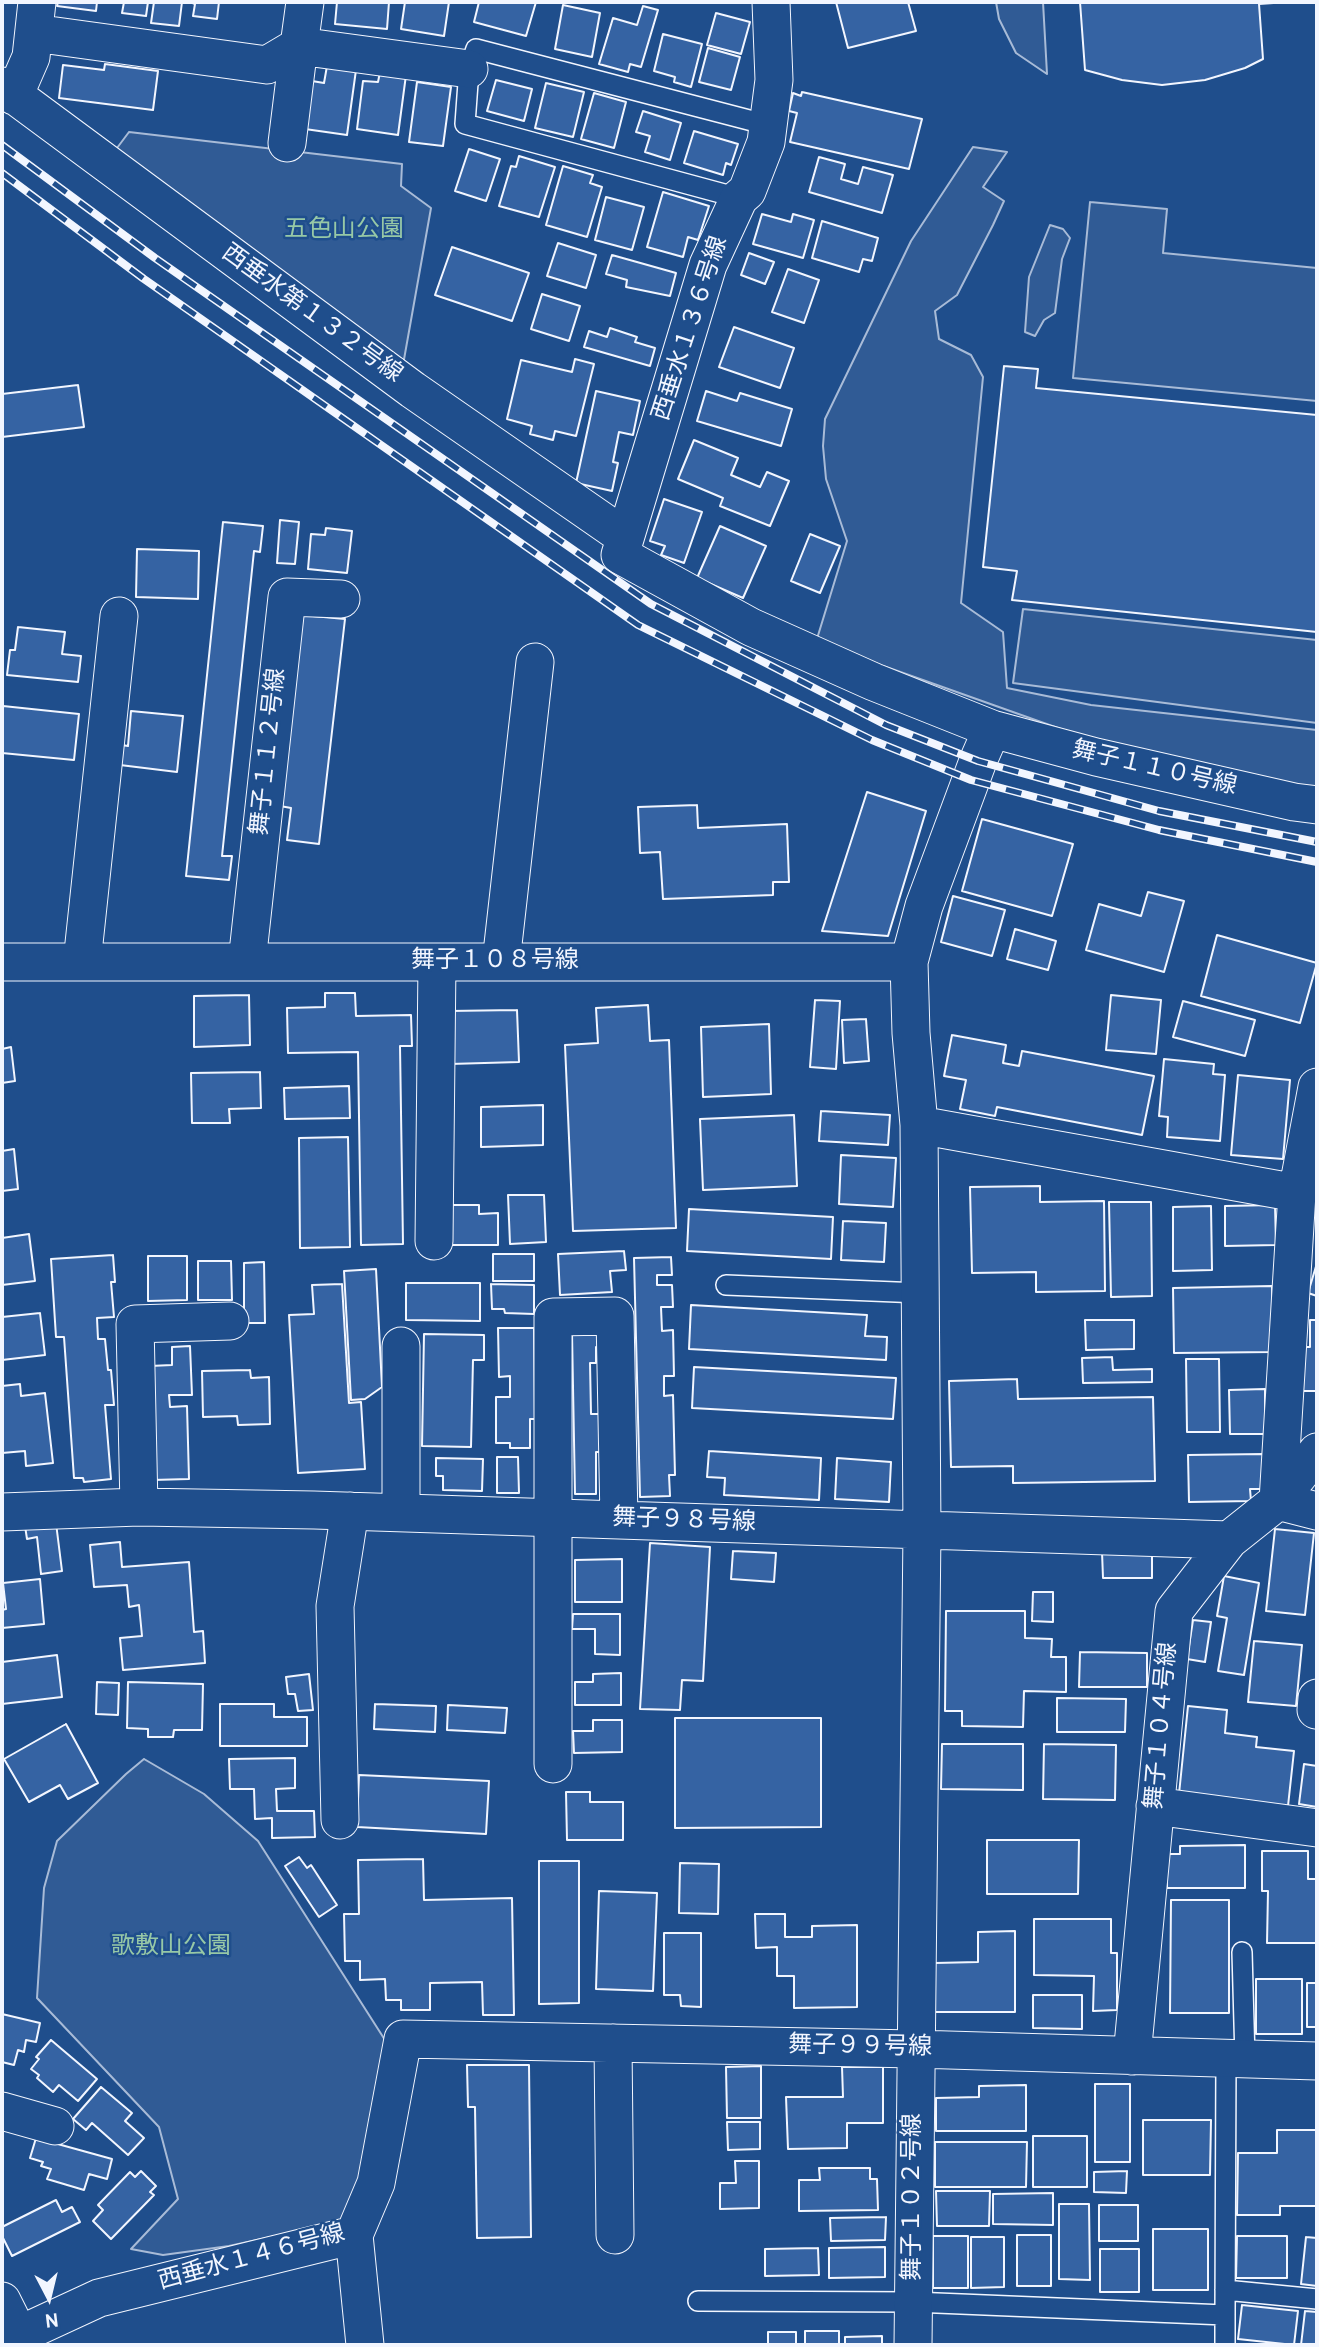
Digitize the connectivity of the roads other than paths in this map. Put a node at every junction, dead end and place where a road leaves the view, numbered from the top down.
1 (305, 2) edge
2 (771, 2) edge
3 (35, 17) edge
4 (299, 46) junction
5 (469, 69) junction
6 (8, 91) edge
7 (768, 125) junction
8 (287, 143) dead end
9 (739, 198) junction
10 (625, 537) junction
11 (341, 598) dead end
12 (120, 616) dead end
13 (535, 662) dead end
14 (992, 729) junction
15 (1317, 805) edge
16 (247, 961) junction
17 (2, 962) edge
18 (82, 962) junction
19 (437, 962) junction
20 (501, 962) junction
21 (909, 962) junction
22 (1317, 1087) edge
23 (919, 1125) junction
24 (1297, 1193) junction
25 (435, 1241) dead end
26 (726, 1285) dead end
27 (920, 1293) junction
28 (230, 1321) dead end
29 (401, 1346) dead end
30 (1317, 1452) edge
31 (1278, 1501) junction
32 (139, 1507) junction
33 (350, 1511) junction
34 (1317, 1511) edge
35 (2, 1512) edge
36 (401, 1513) junction
37 (555, 1518) junction
38 (619, 1520) junction
39 (922, 1530) junction
40 (1229, 1540) junction
41 (553, 1764) dead end
42 (1155, 1806) junction
43 (340, 1820) dead end
44 (1317, 1828) edge
45 (1242, 1952) dead end
46 (403, 2039) joint
47 (613, 2043) junction
48 (915, 2049) junction
49 (1132, 2056) junction
50 (1235, 2058) junction
51 (1317, 2061) edge
52 (4, 2118) edge
53 (55, 2126) dead end
54 (355, 2235) junction
55 (615, 2235) dead end
56 (1225, 2290) junction
57 (1317, 2299) edge
58 (2, 2301) edge
59 (698, 2301) dead end
60 (913, 2302) junction
61 (1225, 2315) junction
62 (22, 2339) edge
63 (365, 2345) edge
64 (913, 2345) edge
65 (1225, 2345) edge

1 - 4 street
2 - 7 street, 西垂水１３６号線
3 - 4 street
3 - 6 street
4 - 5 street
4 - 8 street
5 - 7 lane
5 - 9 lane
6 - 10 street, 西垂水第１３２号線
7 - 9 street, 西垂水１３６号線
9 - 10 street, 西垂水１３６号線
10 - 14 street, 舞子１１０号線
11 - 16 street, 舞子１１２号線
12 - 18 street
13 - 20 street
14 - 15 street, 舞子１１０号線
14 - 21 street, 舞子１０２号線
16 - 18 street, 舞子１０８号線
16 - 19 street, 舞子１０８号線
17 - 18 street, 舞子１０８号線
19 - 20 street, 舞子１０８号線
19 - 25 street
20 - 21 street, 舞子１０８号線
21 - 23 street, 舞子１０２号線
22 - 24 street
23 - 24 street
23 - 27 street, 舞子１０２号線
24 - 31 street
26 - 27 lane
27 - 39 street, 舞子１０２号線
28 - 32 street
29 - 36 street
30 - 31 street, 舞子１０４号線
31 - 34 street
31 - 40 street, 舞子１０４号線
32 - 33 street, 舞子９８号線
32 - 35 street, 舞子９８号線
33 - 36 street, 舞子９８号線
33 - 43 street
36 - 37 street, 舞子９８号線
37 - 38 street, 舞子９８号線
37 - 38 street
37 - 41 street
38 - 39 street, 舞子９８号線
39 - 40 street, 舞子９８号線
39 - 48 street, 舞子１０２号線
40 - 42 street, 舞子１０４号線
42 - 44 street
42 - 49 street, 舞子１０４号線
45 - 50 lane
46 - 47 street, 舞子９９号線
46 - 54 street, 西垂水１４６号線
47 - 48 street, 舞子９９号線
47 - 55 street
48 - 49 street, 舞子９９号線
48 - 60 street, 舞子１０２号線
49 - 50 street, 舞子９９号線
50 - 51 street, 舞子９９号線
50 - 56 lane
52 - 53 street
54 - 62 street, 西垂水１４６号線
54 - 63 street
56 - 57 lane
56 - 61 lane
58 - 62 street
59 - 60 lane
60 - 61 lane
60 - 64 street, 舞子１０２号線
61 - 65 lane

